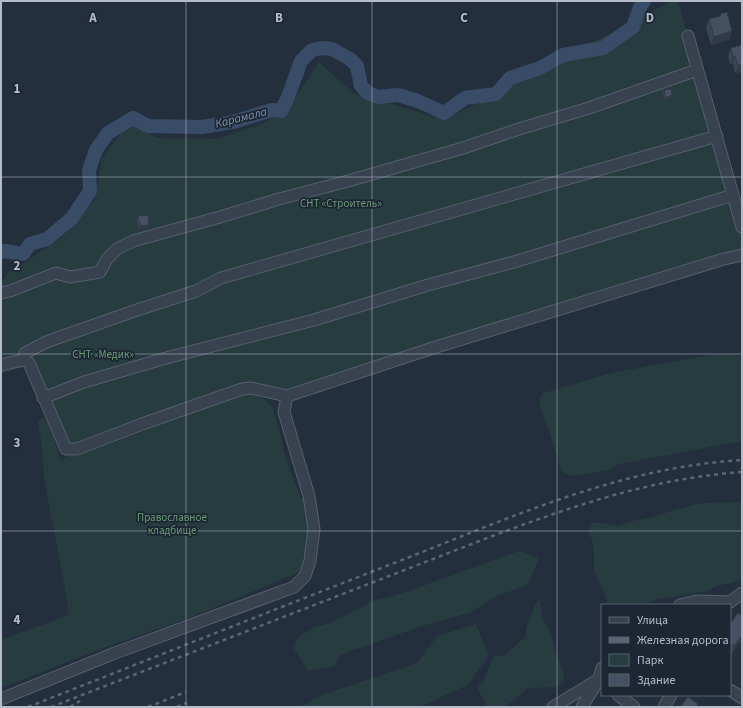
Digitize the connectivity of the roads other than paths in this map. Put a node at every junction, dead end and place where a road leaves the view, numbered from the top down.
1 (688, 36) dead end
2 (697, 70) junction
3 (717, 136) junction
4 (733, 195) junction
5 (742, 227) edge
6 (742, 255) edge
7 (1, 293) edge
8 (23, 360) junction
9 (1, 365) edge
10 (287, 396) junction
11 (43, 398) junction
12 (742, 593) edge
13 (684, 604) edge
14 (729, 604) edge
15 (601, 680) edge
16 (731, 691) edge
17 (619, 696) edge
18 (670, 696) edge
19 (742, 698) edge
20 (1, 699) edge
21 (631, 706) edge
22 (554, 707) edge
23 (582, 707) edge
24 (664, 707) edge

1 - 2 street
2 - 3 street
2 - 7 street
3 - 4 street
3 - 8 street
4 - 5 street
4 - 11 street
6 - 10 street
8 - 9 street
8 - 11 street
10 - 11 street
10 - 20 street
12 - 14 street
13 - 14 street
15 - 22 street
15 - 23 street
16 - 19 street
17 - 21 street
18 - 24 street

